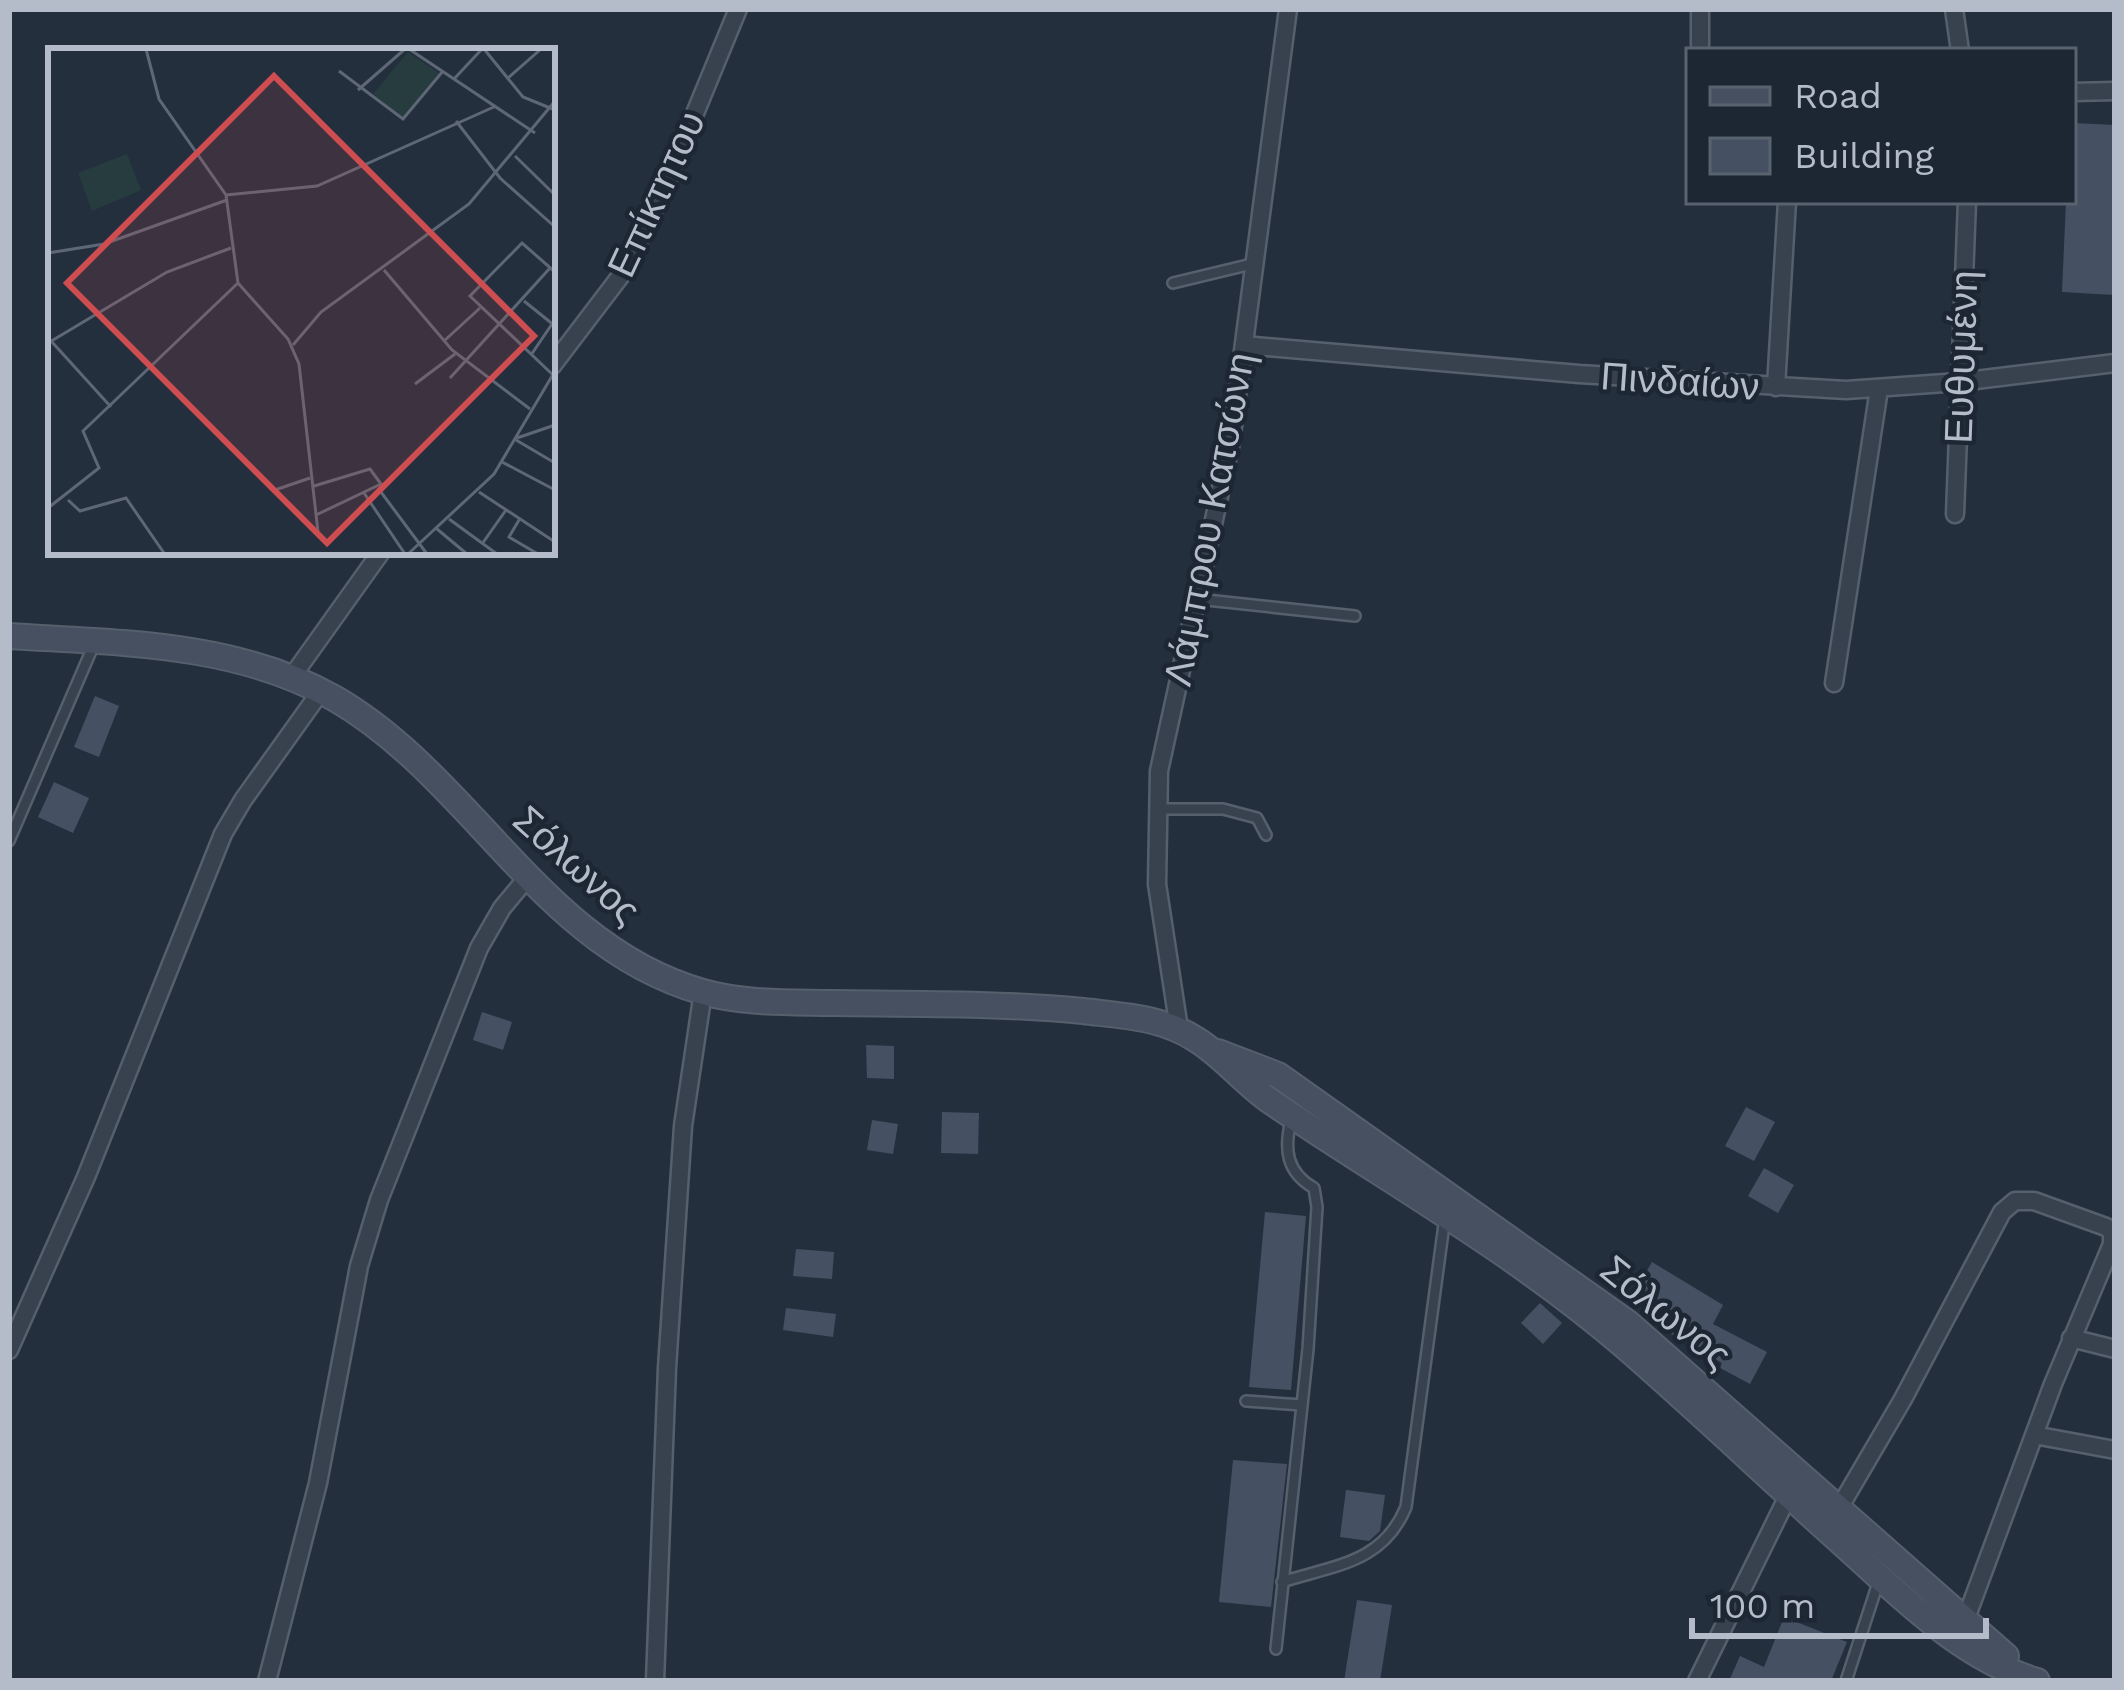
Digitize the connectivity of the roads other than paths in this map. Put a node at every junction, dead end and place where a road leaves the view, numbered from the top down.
1 (738, 9) edge
2 (1288, 9) edge
3 (1700, 9) edge
4 (1954, 9) edge
5 (1700, 48) edge
6 (1960, 48) edge
7 (2115, 91) edge
8 (2076, 92) edge
9 (1787, 204) edge
10 (1967, 204) edge
11 (1256, 263) junction
12 (1173, 283) dead end
13 (1244, 345) junction
14 (555, 362) edge
15 (2115, 363) edge
16 (1959, 382) junction
17 (1776, 387) junction
18 (1879, 388) junction
19 (1955, 514) dead end
20 (379, 555) edge
21 (1197, 599) junction
22 (1355, 616) dead end
23 (9, 636) edge
24 (95, 642) junction
25 (291, 678) junction
26 (1834, 683) dead end
27 (321, 692) junction
28 (1156, 809) junction
29 (1266, 835) dead end
30 (9, 841) edge
31 (527, 878) junction
32 (703, 992) junction
33 (1179, 1029) junction
34 (1210, 1049) junction
35 (1292, 1115) junction
36 (1444, 1217) junction
37 (2111, 1259) edge
38 (2083, 1312) junction
39 (2072, 1338) junction
40 (2108, 1347) edge
41 (9, 1349) edge
42 (1246, 1401) dead end
43 (1302, 1405) junction
44 (2034, 1435) junction
45 (2115, 1450) edge
46 (1788, 1496) junction
47 (1838, 1510) junction
48 (1880, 1578) junction
49 (1282, 1582) junction
50 (1965, 1621) junction
51 (1276, 1649) dead end
52 (267, 1681) edge
53 (655, 1681) edge
54 (1697, 1681) edge
55 (1846, 1681) edge
56 (2038, 1681) edge

1 - 14 street, Επίκτητου
2 - 11 street, Λάμπρου Κατσώνη
3 - 5 street
4 - 6 street
7 - 8 street
9 - 17 street
10 - 16 street, Ευθυμένη
11 - 12 lane
11 - 13 street, Λάμπρου Κατσώνη
13 - 17 street, Πινδαίων
13 - 21 street, Λάμπρου Κατσώνη
15 - 16 street, Πινδαίων
16 - 18 street, Πινδαίων
16 - 19 street, Ευθυμένη
17 - 18 street, Πινδαίων
18 - 26 street
20 - 25 street
21 - 22 lane
21 - 28 street, Λάμπρου Κατσώνη
23 - 24 street, Σόλωνος
24 - 25 street, Σόλωνος
24 - 30 lane
25 - 27 street, Σόλωνος
27 - 31 street, Σόλωνος
27 - 41 street
28 - 29 lane
28 - 33 street, Λάμπρου Κατσώνη
31 - 32 street, Σόλωνος
31 - 52 street
32 - 33 street, Σόλωνος
32 - 53 street
33 - 34 street, Σόλωνος
34 - 35 street, Σόλωνος
34 - 47 street, Σόλωνος
35 - 36 street, Σόλωνος
35 - 43 lane
36 - 46 street, Σόλωνος
36 - 49 lane
37 - 38 street
37 - 47 street
38 - 39 street
38 - 40 street
39 - 40 street
39 - 44 street
42 - 43 lane
43 - 49 lane
44 - 45 street
44 - 50 street
46 - 48 street, Σόλωνος
46 - 54 street
47 - 50 street, Σόλωνος
48 - 55 lane
48 - 56 street, Σόλωνος
49 - 51 lane
50 - 56 street, Σόλωνος

